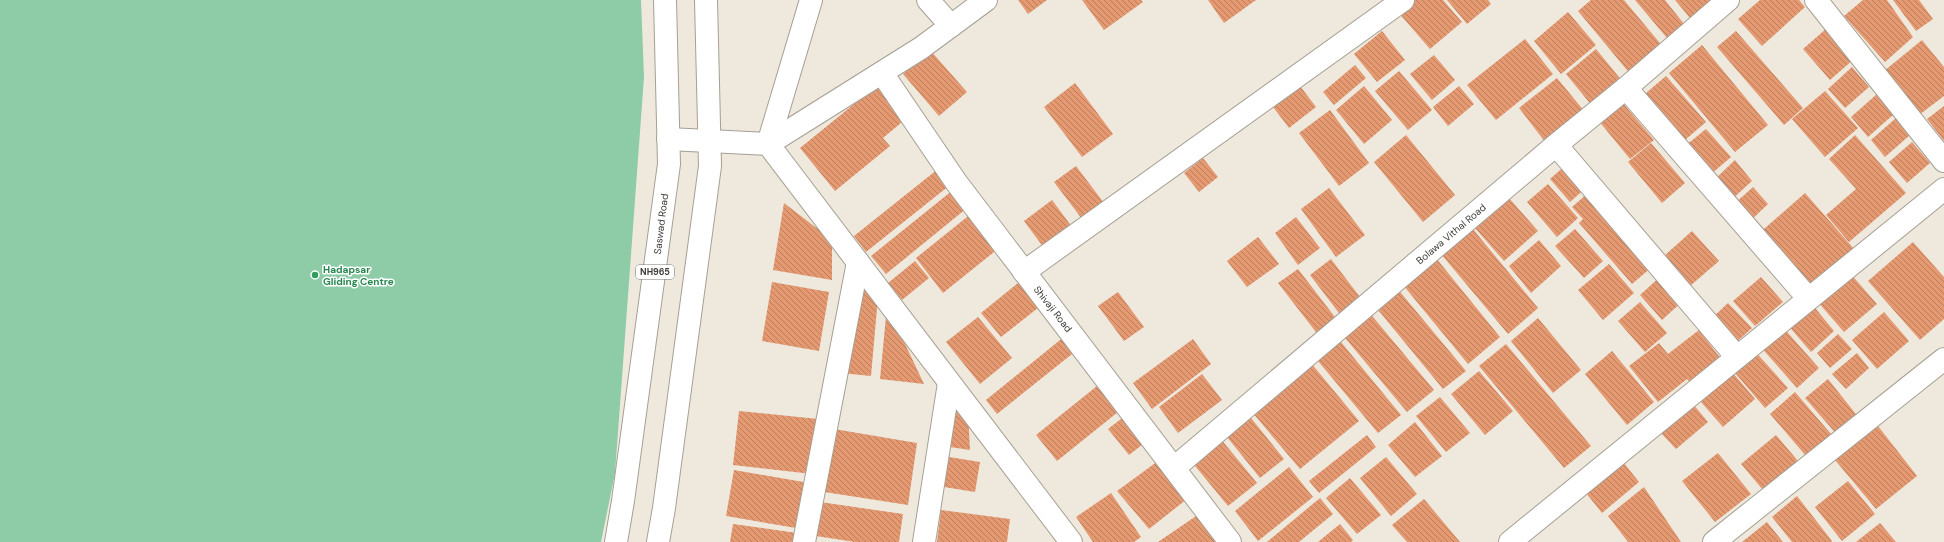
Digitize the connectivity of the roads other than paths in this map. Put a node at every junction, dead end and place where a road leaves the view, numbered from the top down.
1 (665, 0) edge
2 (706, 0) edge
3 (811, 0) edge
4 (928, 0) edge
5 (986, 0) edge
6 (1403, 0) edge
7 (1728, 0) edge
8 (1824, 3) edge
9 (951, 26) junction
10 (882, 72) junction
11 (1626, 88) junction
12 (668, 139) junction
13 (709, 141) junction
14 (768, 144) junction
15 (1556, 145) junction
16 (1944, 161) edge
17 (1944, 189) edge
18 (858, 262) junction
19 (1024, 272) junction
20 (1808, 298) junction
21 (1736, 356) junction
22 (1944, 359) edge
23 (950, 383) junction
24 (1174, 468) junction
25 (616, 542) edge
26 (658, 542) edge
27 (804, 542) edge
28 (924, 542) edge
29 (1071, 542) edge
30 (1230, 542) edge
31 (1510, 542) edge
32 (1714, 542) edge

1 - 12 main road, Saswad Road / NH965
2 - 13 main road
3 - 14 main road
4 - 9 main road
5 - 9 main road
6 - 19 main road
7 - 11 main road, Bolawa Vithal Road
8 - 16 main road
9 - 10 main road
10 - 14 main road
10 - 19 main road, Shivaji Road
11 - 15 main road, Bolawa Vithal Road
11 - 20 main road
12 - 13 main road
12 - 25 main road, Saswad Road / NH965
13 - 14 main road
13 - 26 main road
14 - 18 main road
15 - 21 main road
15 - 24 main road, Bolawa Vithal Road
17 - 20 main road
18 - 23 main road
18 - 27 main road
19 - 24 main road, Shivaji Road
20 - 21 main road
21 - 31 main road
22 - 32 main road
23 - 28 main road
23 - 29 main road
24 - 30 main road, Shivaji Road

